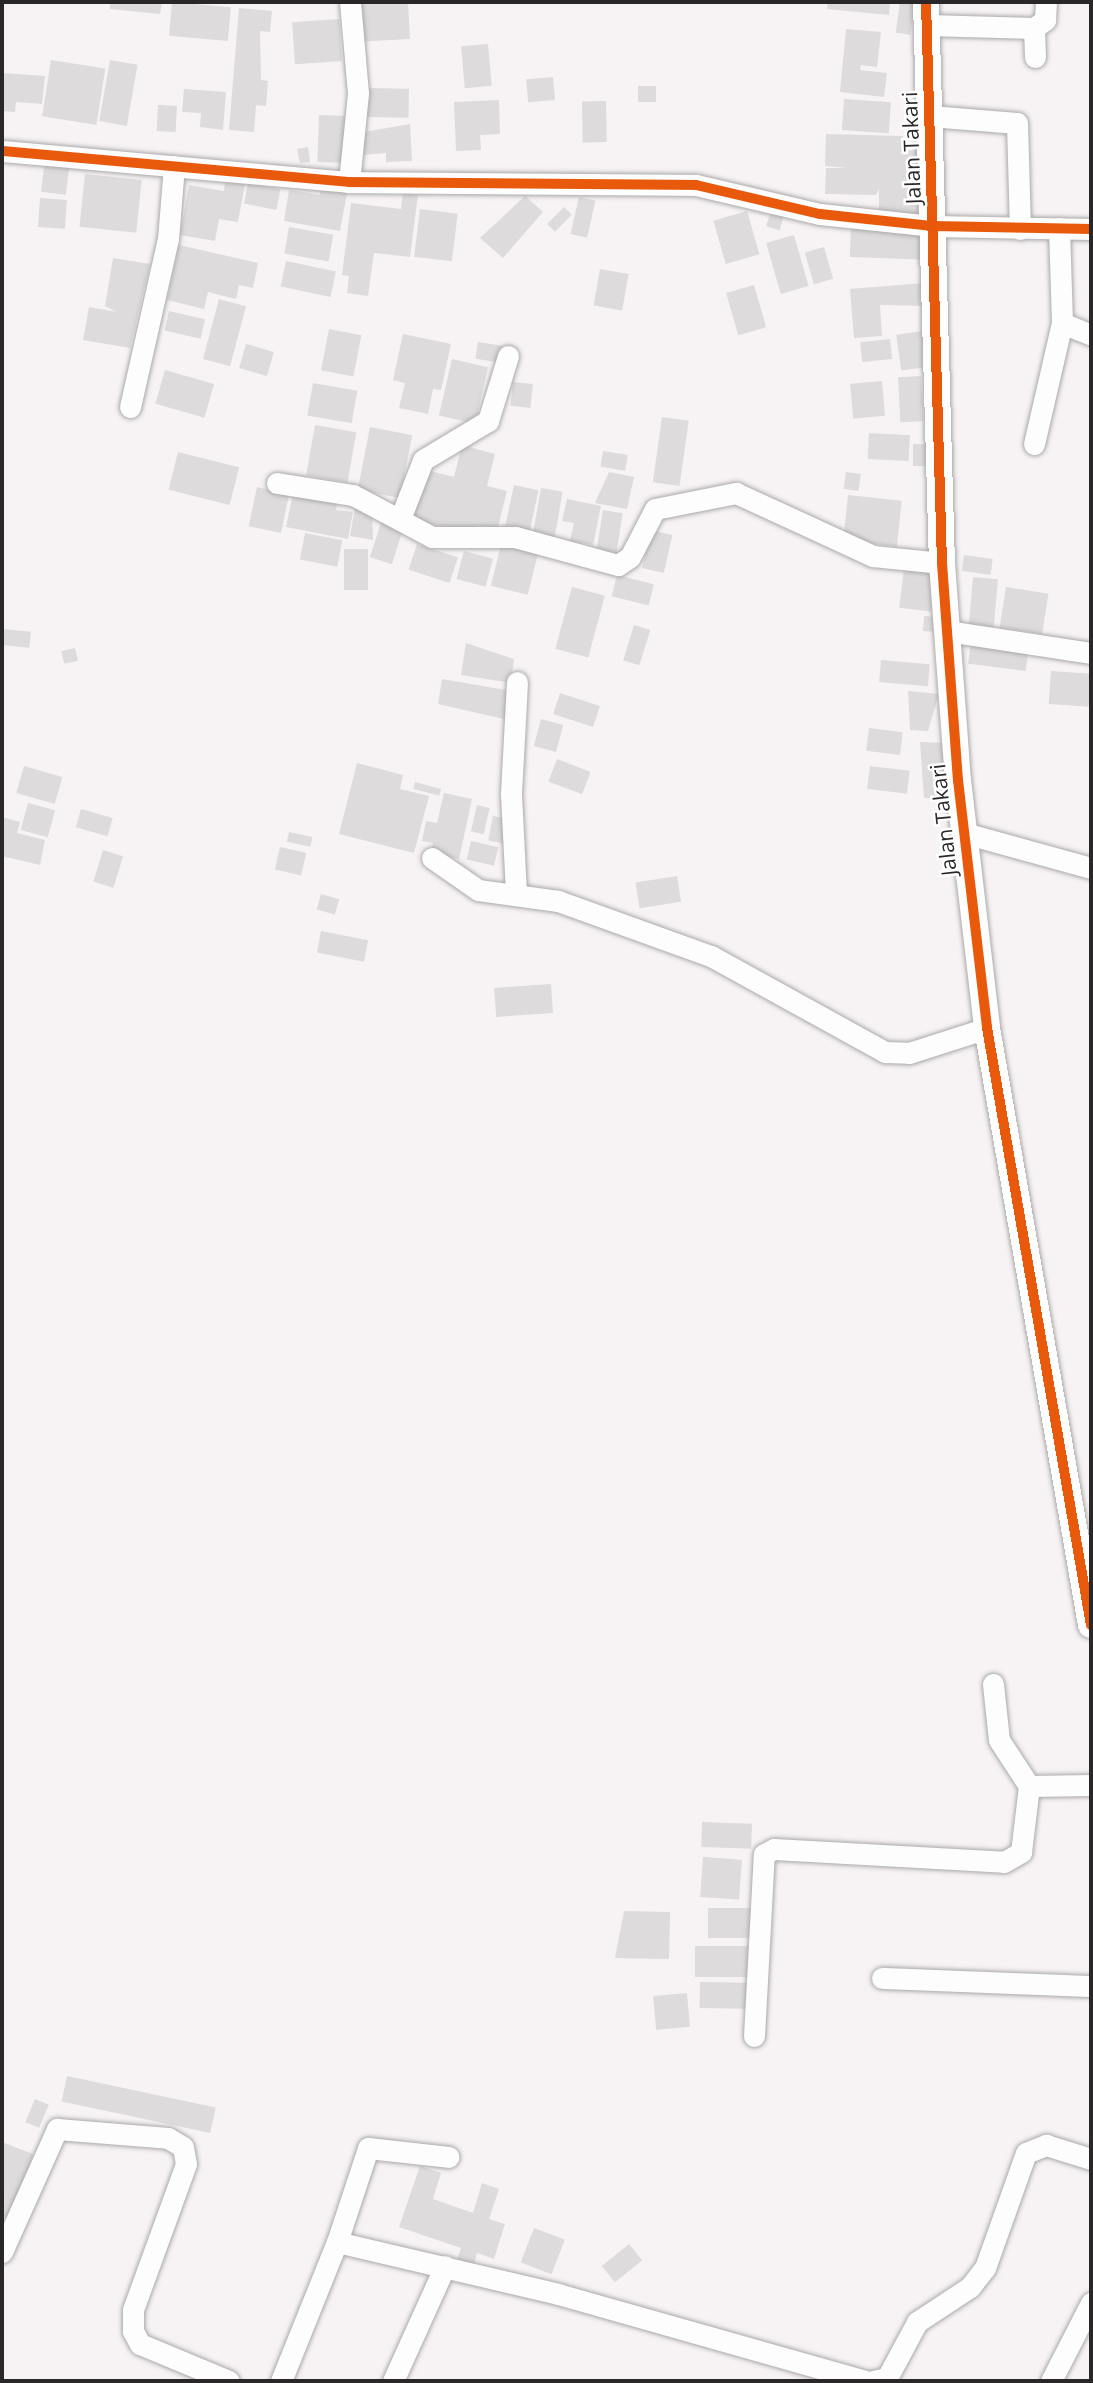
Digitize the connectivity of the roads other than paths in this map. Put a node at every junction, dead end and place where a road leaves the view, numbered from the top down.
1 (349, 2) edge
2 (1046, 2) edge
3 (927, 14) edge
4 (1034, 29) junction
5 (1035, 57) dead end
6 (930, 116) junction
7 (2, 151) edge
8 (174, 166) junction
9 (349, 182) junction
10 (933, 226) junction
11 (1059, 228) junction
12 (1020, 229) junction
13 (1091, 229) edge
14 (1062, 323) junction
15 (1091, 335) edge
16 (508, 356) dead end
17 (130, 407) dead end
18 (1034, 444) dead end
19 (277, 483) dead end
20 (400, 519) junction
21 (942, 563) junction
22 (947, 631) junction
23 (1091, 653) edge
24 (517, 682) dead end
25 (964, 833) junction
26 (432, 858) dead end
27 (1091, 868) edge
28 (516, 893) junction
29 (987, 1028) junction
30 (1086, 1553) edge
31 (1091, 1625) edge
32 (993, 1684) dead end
33 (1029, 1786) junction
34 (1091, 1786) edge
35 (882, 1978) dead end
36 (1091, 1986) edge
37 (754, 2036) dead end
38 (449, 2157) dead end
39 (1091, 2159) edge
40 (337, 2242) junction
41 (2, 2252) edge
42 (445, 2266) junction
43 (1091, 2303) edge
44 (229, 2381) edge
45 (281, 2381) edge
46 (393, 2381) edge
47 (865, 2381) edge
48 (873, 2381) edge
49 (1051, 2381) edge

1 - 9 street
2 - 4 street
3 - 4 street
3 - 6 street, Jalan Takari
4 - 5 street
6 - 10 street, Jalan Takari
6 - 12 street
7 - 8 street
8 - 9 street
8 - 17 street
9 - 10 street
10 - 12 street
10 - 21 street, Jalan Takari
11 - 12 street
11 - 13 street
11 - 14 street
14 - 15 street
14 - 18 street
16 - 20 street
19 - 20 street
20 - 21 street
21 - 22 street, Jalan Takari
22 - 23 street
22 - 25 street, Jalan Takari
24 - 28 street
25 - 27 street
25 - 29 street, Jalan Takari
26 - 28 street
28 - 29 street
29 - 30 street, Jalan Takari
30 - 31 street, Jalan Takari
32 - 33 street
33 - 34 street
33 - 37 street
35 - 36 street
38 - 40 street
39 - 48 street
40 - 42 street
40 - 45 street
41 - 44 street
42 - 46 street
42 - 47 street
43 - 49 street

